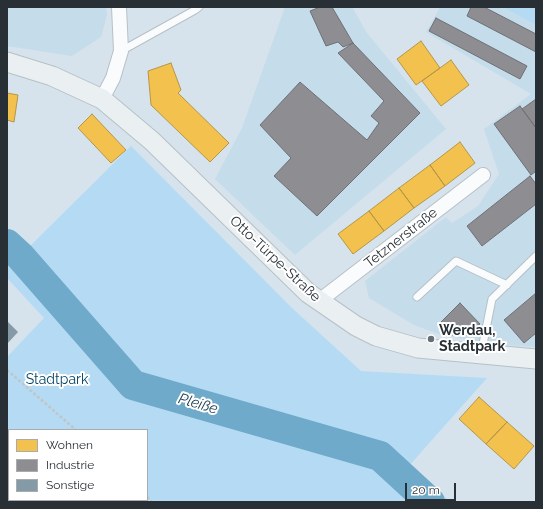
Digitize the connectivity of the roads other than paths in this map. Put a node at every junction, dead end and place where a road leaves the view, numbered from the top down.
1 (119, 7) edge
2 (199, 7) edge
3 (122, 51) junction
4 (7, 62) edge
5 (102, 99) junction
6 (483, 175) dead end
7 (536, 256) edge
8 (507, 285) junction
9 (418, 296) dead end
10 (319, 301) junction
11 (482, 354) junction
12 (536, 359) edge

1 - 3 street
2 - 3 lane
3 - 5 street
4 - 5 main road, Otto-Türpe-Straße
5 - 10 main road, Otto-Türpe-Straße
6 - 10 street, Tetznerstraße
7 - 8 lane
8 - 9 lane
8 - 11 lane
10 - 11 main road, Otto-Türpe-Straße
11 - 12 main road, Otto-Türpe-Straße

